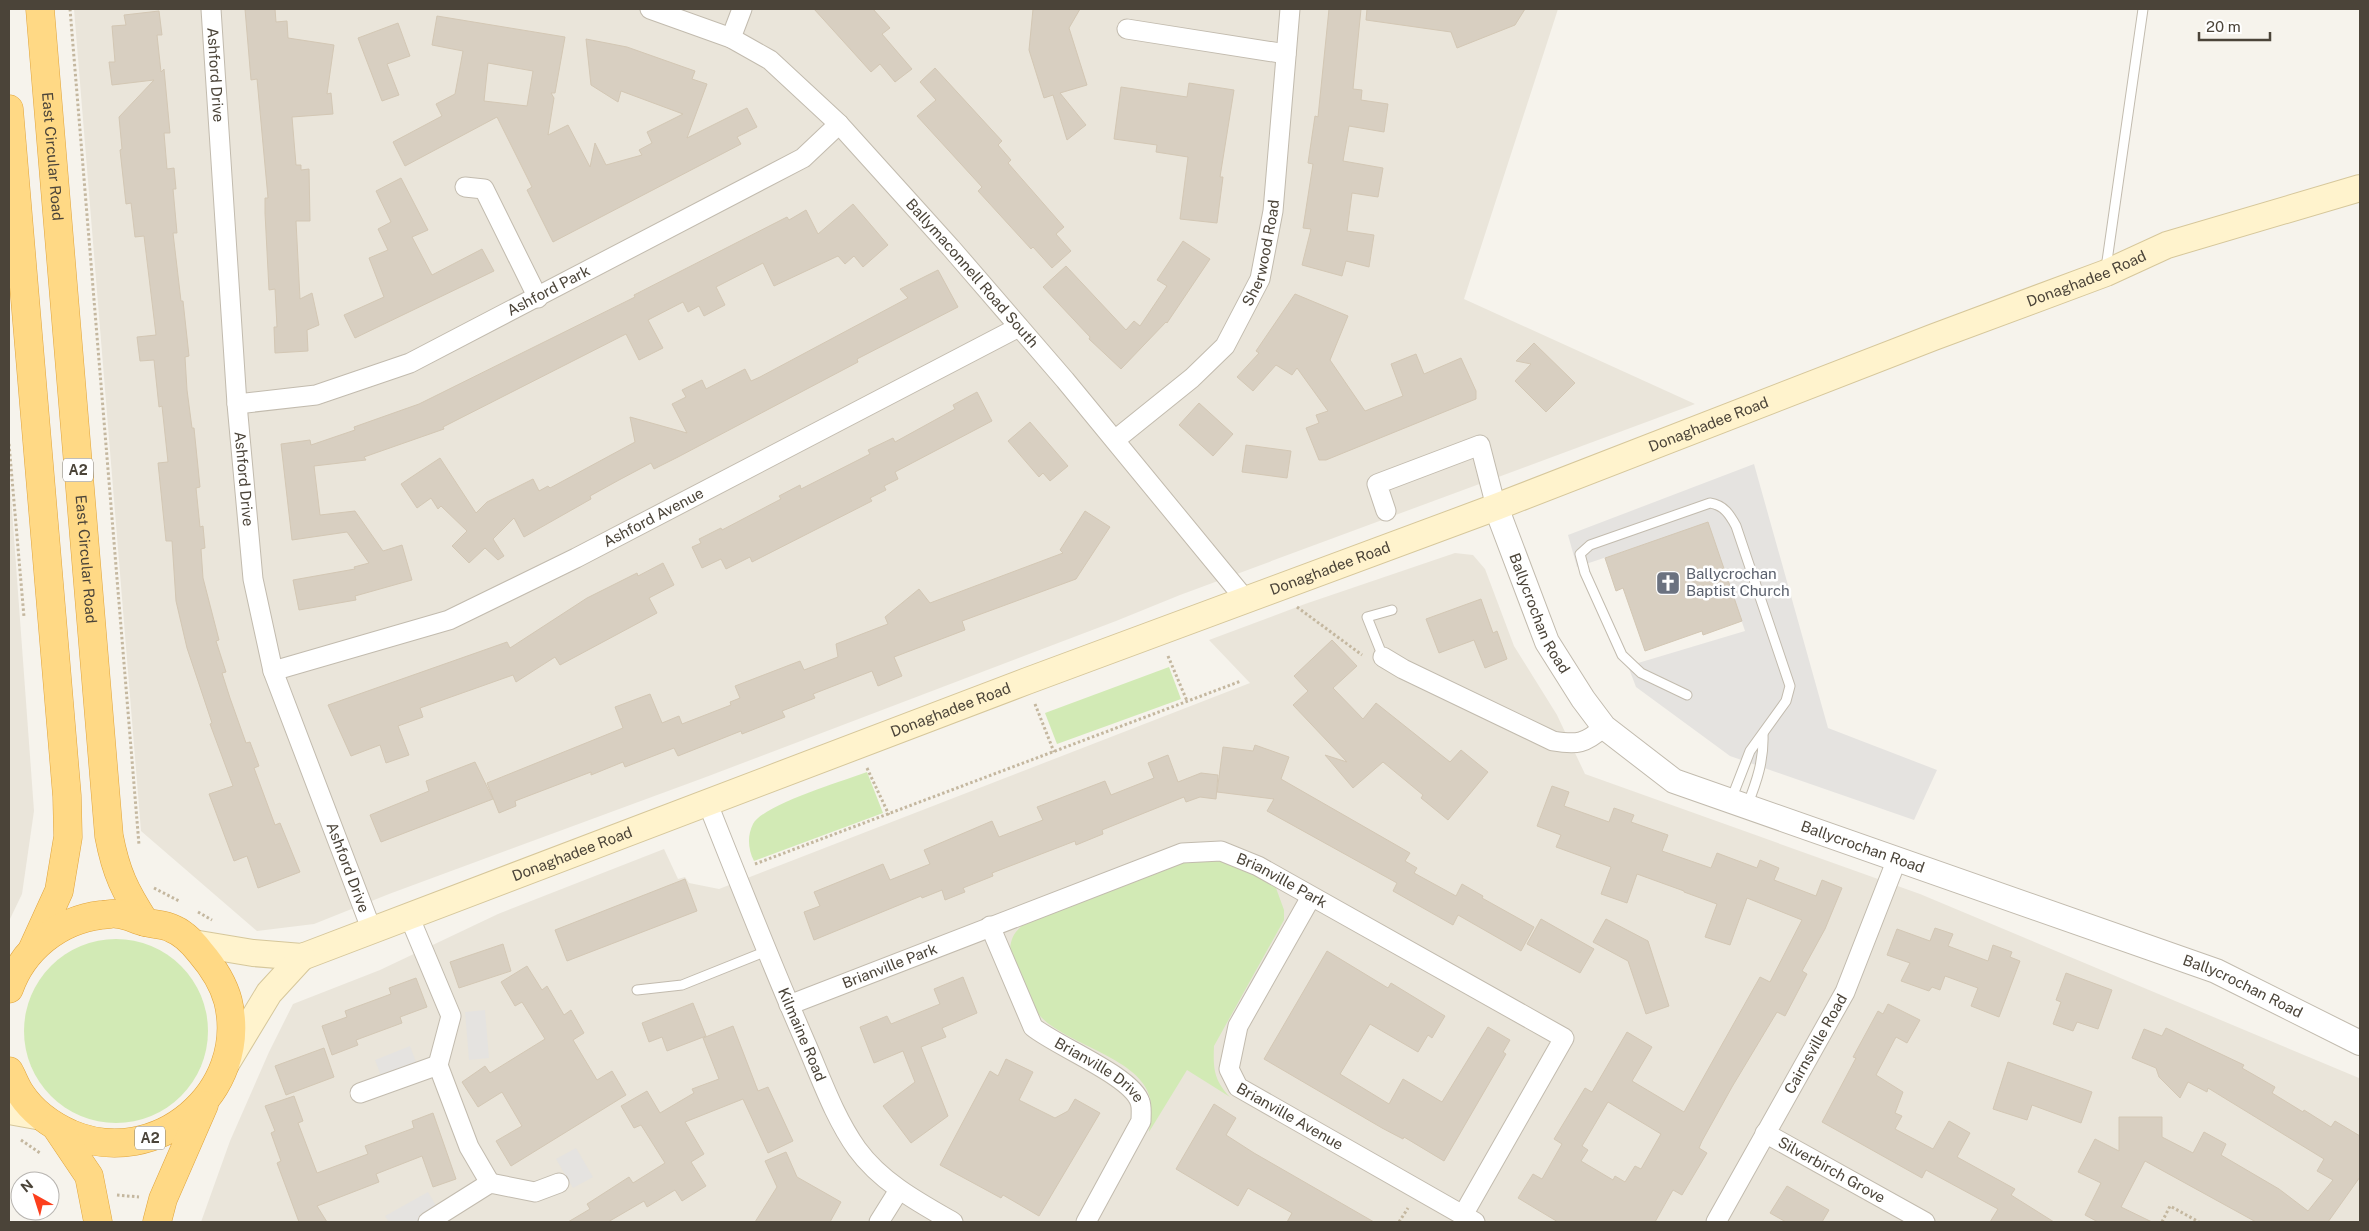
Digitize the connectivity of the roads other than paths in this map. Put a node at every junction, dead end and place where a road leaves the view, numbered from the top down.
1 (40, 9) edge
2 (211, 9) edge
3 (650, 9) edge
4 (742, 9) edge
5 (1290, 9) edge
6 (2143, 9) edge
7 (1127, 29) dead end
8 (730, 38) junction
9 (1286, 54) junction
10 (9, 109) edge
11 (839, 124) junction
12 (465, 187) dead end
13 (2360, 188) edge
14 (2106, 273) junction
15 (538, 298) junction
16 (1019, 327) junction
17 (236, 404) junction
18 (1116, 440) junction
19 (1496, 507) junction
20 (1386, 511) dead end
21 (1245, 599) junction
22 (1392, 610) dead end
23 (1383, 657) joint
24 (273, 671) junction
25 (1687, 695) dead end
26 (1604, 727) junction
27 (1763, 734) junction
28 (1739, 803) junction
29 (708, 804) junction
30 (1897, 859) junction
31 (1311, 897) junction
32 (409, 916) junction
33 (145, 922) junction
34 (990, 926) junction
35 (372, 931) junction
36 (193, 943) junction
37 (33, 948) junction
38 (766, 951) junction
39 (302, 957) junction
40 (9, 989) edge
41 (637, 990) dead end
42 (789, 1004) junction
43 (2360, 1043) edge
44 (438, 1065) junction
45 (224, 1069) junction
46 (9, 1071) edge
47 (360, 1093) dead end
48 (208, 1097) junction
49 (9, 1111) edge
50 (49, 1122) junction
51 (1765, 1133) junction
52 (490, 1183) junction
53 (559, 1183) dead end
54 (899, 1190) junction
55 (1469, 1219) edge
56 (98, 1222) edge
57 (157, 1222) edge
58 (428, 1222) edge
59 (879, 1222) edge
60 (953, 1222) edge
61 (1086, 1222) edge
62 (1716, 1222) edge
63 (1925, 1222) edge

1 - 33 highway, East Circular Road / A2
2 - 17 street, Ashford Drive
3 - 8 street, Ballymaconnell Road South
4 - 8 street
5 - 9 street, Sherwood Road
6 - 14 lane
7 - 9 street
8 - 11 street, Ballymaconnell Road South
9 - 18 street, Sherwood Road
10 - 37 highway, A2
11 - 15 street, Ashford Park
11 - 16 street, Ballymaconnell Road South
12 - 15 street
13 - 14 main road, Donaghadee Road
14 - 19 main road, Donaghadee Road
15 - 17 street, Ashford Park
16 - 18 street, Ballymaconnell Road South
16 - 24 street, Ashford Avenue
17 - 24 street, Ashford Drive
18 - 21 street, Ballymaconnell Road South
19 - 20 street
19 - 21 main road, Donaghadee Road
19 - 26 street, Ballycrochan Road
21 - 29 main road, Donaghadee Road
22 - 23 lane
23 - 26 street
24 - 35 street, Ashford Drive
25 - 27 lane
26 - 28 street, Ballycrochan Road
27 - 28 lane
27 - 28 lane
28 - 30 street, Ballycrochan Road
29 - 32 main road, Donaghadee Road
29 - 38 street, Kilmaine Road
30 - 43 street, Ballycrochan Road
30 - 51 street, Cairnsville Road
31 - 34 street, Brianville Park
31 - 55 street, Brianville Avenue
31 - 55 street, Brianville Park
32 - 35 main road, Donaghadee Road
32 - 44 street
33 - 36 highway, A2
33 - 37 highway, A2
34 - 42 street, Brianville Park
34 - 61 street, Brianville Drive
35 - 39 main road, Donaghadee Road
36 - 39 main road, Donaghadee Road
36 - 45 highway, A2
37 - 40 highway, A2
38 - 41 lane
38 - 42 street, Kilmaine Road
39 - 45 main road, Donaghadee Road
42 - 54 street, Kilmaine Road
44 - 47 street
44 - 52 street
45 - 48 highway, A2
46 - 50 highway, A2
48 - 50 highway, A2
48 - 57 highway, A2
49 - 50 main road
50 - 56 highway, A2
51 - 62 street, Cairnsville Road
51 - 63 street, Silverbirch Grove
52 - 53 street
52 - 58 street
54 - 59 street
54 - 60 street, Kilmaine Road

